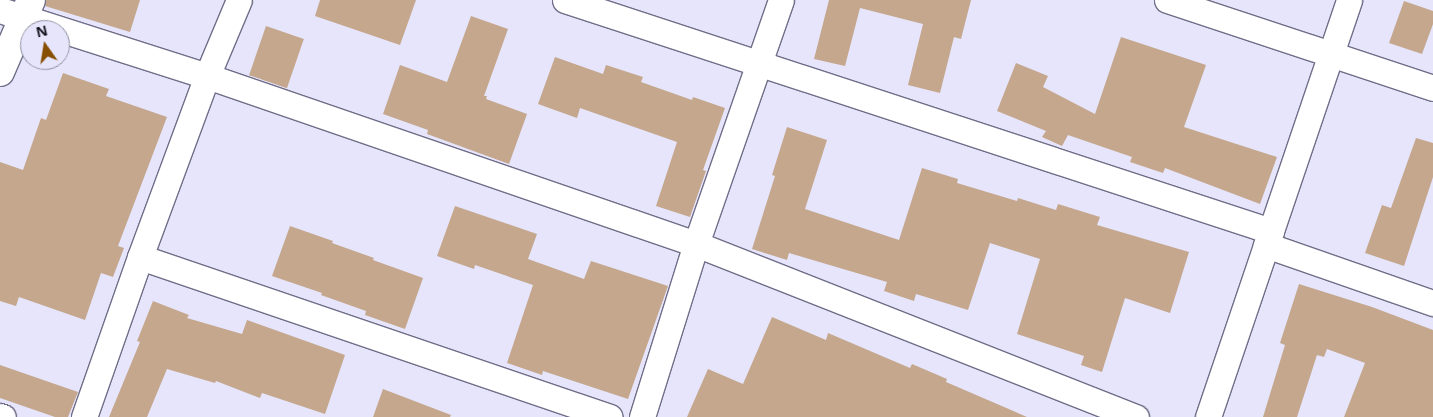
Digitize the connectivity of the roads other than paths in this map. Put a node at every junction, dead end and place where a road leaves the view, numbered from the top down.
1 (239, 0) edge
2 (564, 0) edge
3 (782, 0) edge
4 (1167, 0) edge
5 (1349, 0) edge
6 (18, 9) edge
7 (1330, 55) junction
8 (760, 63) junction
9 (0, 72) edge
10 (208, 76) junction
11 (1433, 88) edge
12 (1268, 238) junction
13 (696, 244) junction
14 (140, 257) junction
15 (1433, 303) edge
16 (84, 417) edge
17 (609, 417) edge
18 (642, 417) edge
19 (1136, 417) edge
20 (1208, 417) edge

1 - 10 street
2 - 8 street
3 - 8 street
4 - 7 street
5 - 7 street
6 - 9 main road
6 - 10 street
7 - 11 street
7 - 12 street
8 - 12 street
8 - 13 street
10 - 13 street
10 - 14 street
12 - 15 street
12 - 20 street
13 - 18 street
13 - 19 street
14 - 16 street
14 - 17 street

